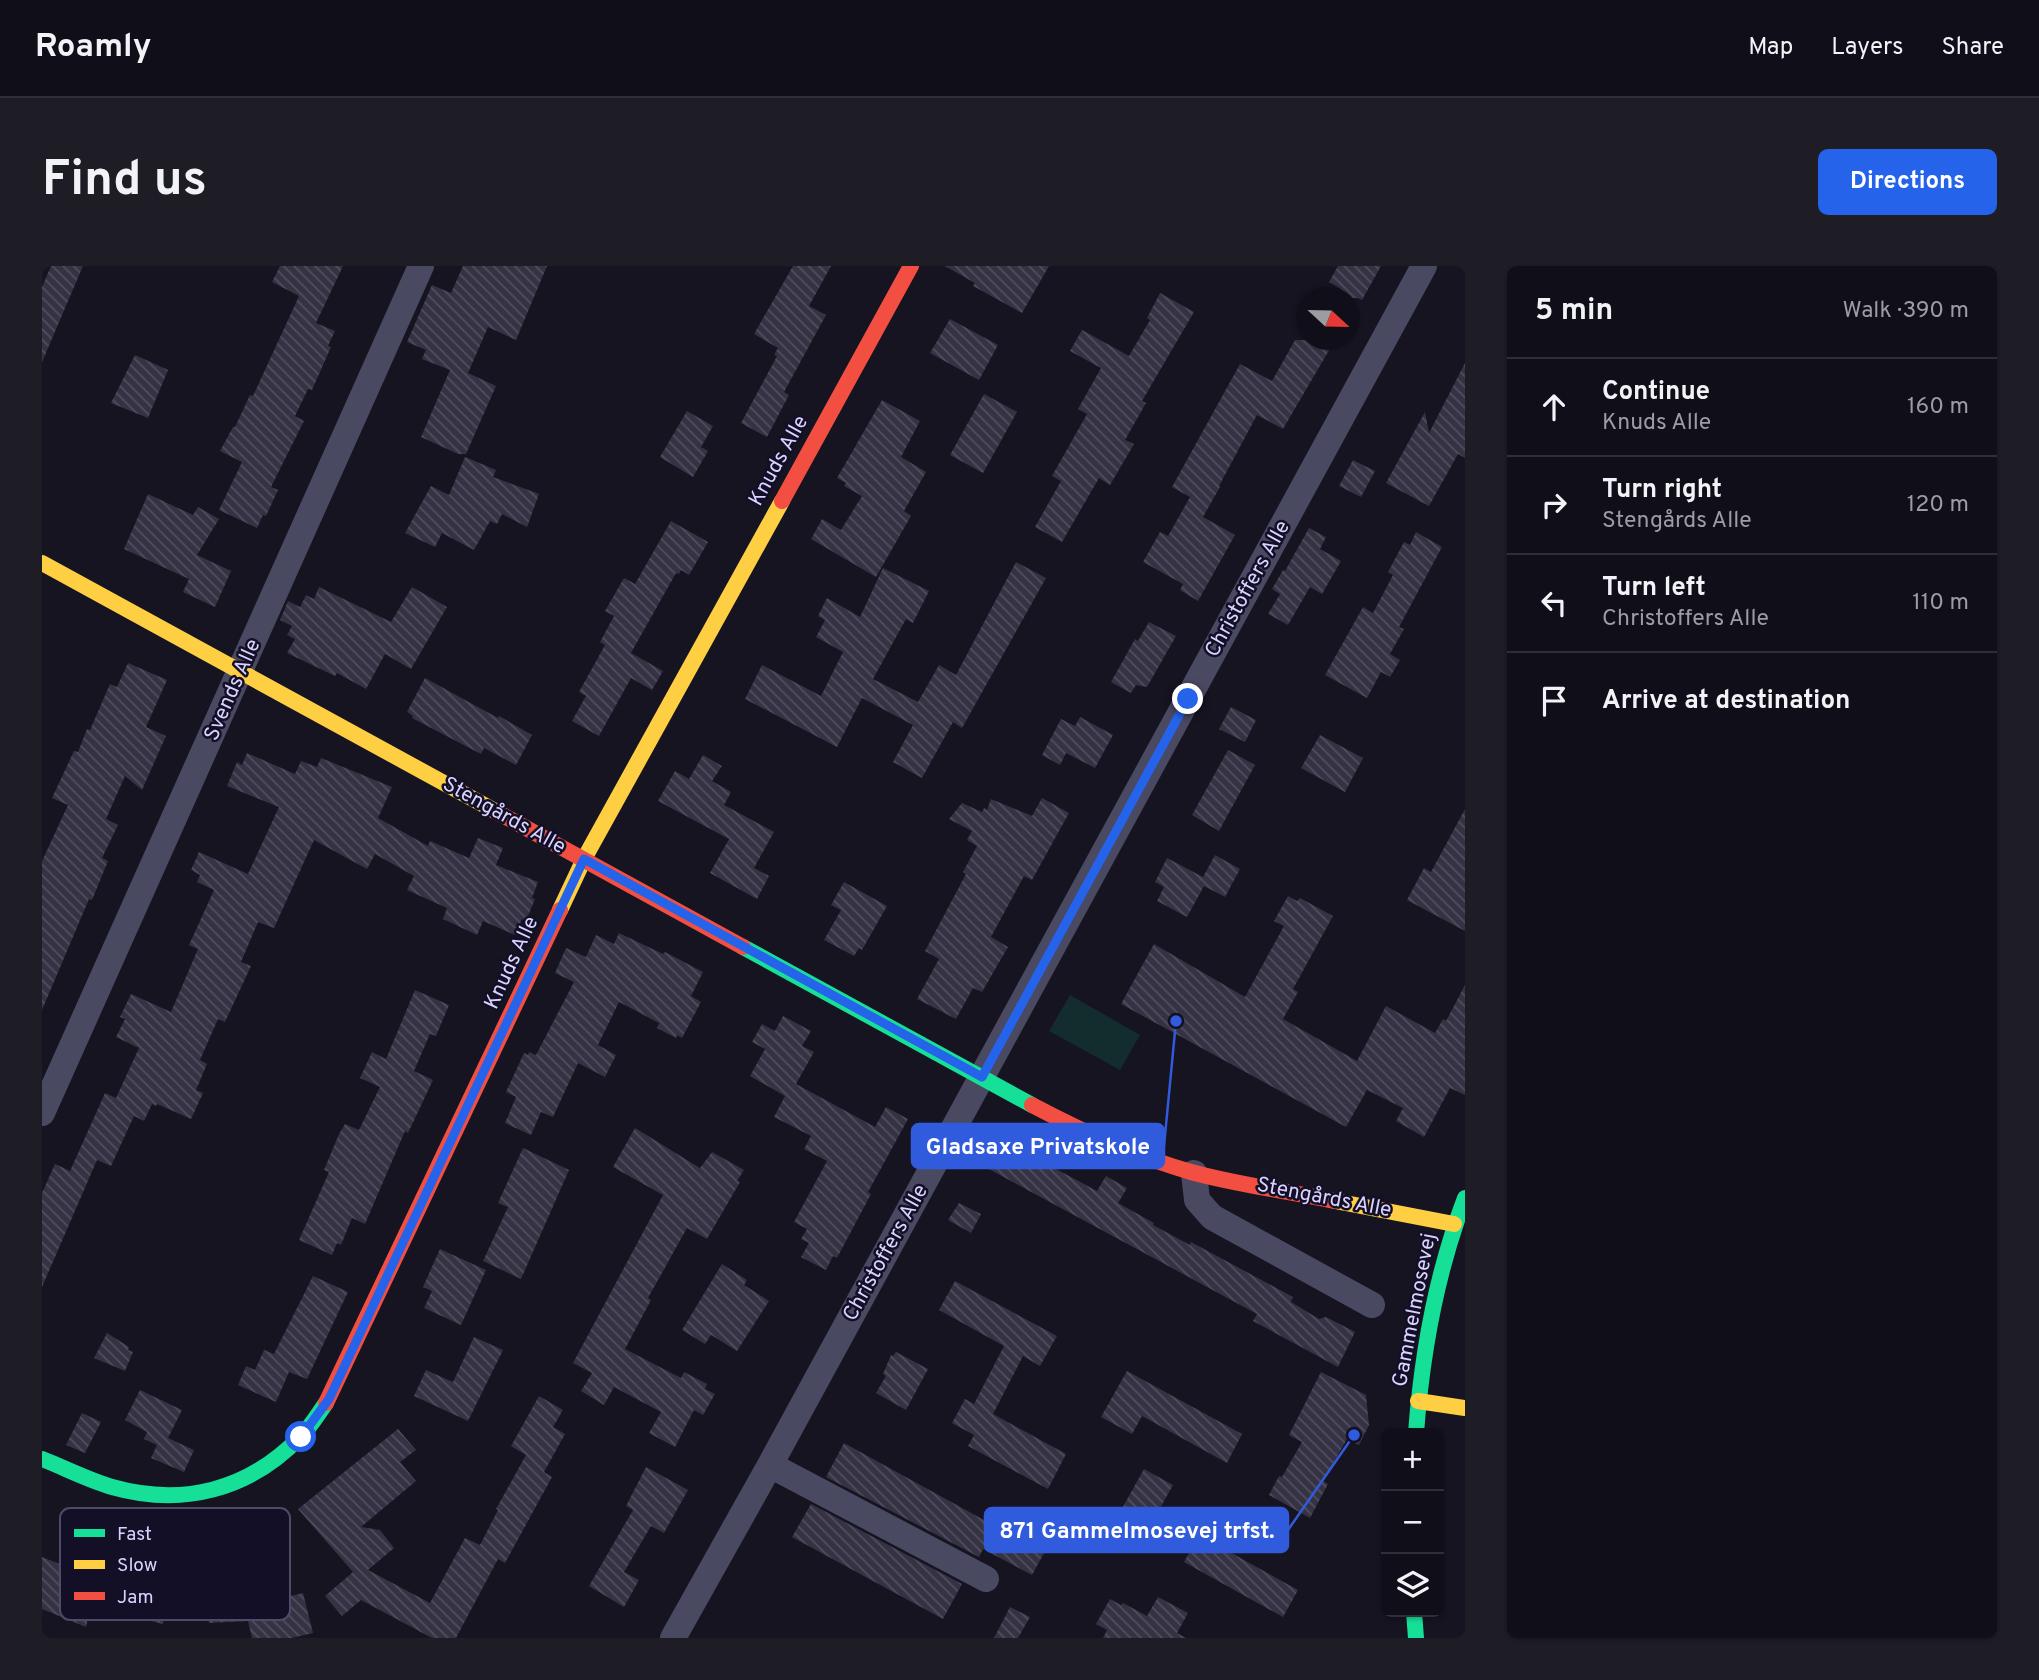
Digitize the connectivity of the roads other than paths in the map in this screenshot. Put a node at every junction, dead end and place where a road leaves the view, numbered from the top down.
1 (421, 266) edge
2 (911, 266) edge
3 (1424, 266) edge
4 (42, 563) edge
5 (241, 672) junction
6 (584, 859) junction
7 (982, 1077) junction
8 (42, 1113) edge
9 (1194, 1173) junction
10 (1465, 1198) edge
11 (1454, 1224) junction
12 (1372, 1305) dead end
13 (1418, 1401) junction
14 (1465, 1408) edge
15 (1416, 1428) edge
16 (42, 1459) edge
17 (770, 1465) junction
18 (986, 1578) dead end
19 (1414, 1617) edge
20 (673, 1638) edge
21 (1416, 1638) edge

1 - 5 street, Svends Alle
2 - 6 street, Knuds Alle
3 - 7 street, Christoffers Alle
4 - 5 street, Stengårds Alle
5 - 6 street, Stengårds Alle
5 - 8 street, Svends Alle
6 - 7 street, Stengårds Alle
6 - 16 street, Knuds Alle
7 - 9 street, Stengårds Alle
7 - 17 street, Christoffers Alle
9 - 11 street, Stengårds Alle
9 - 12 street
10 - 11 street, Gammelmosevej
11 - 13 street, Gammelmosevej
13 - 14 street
13 - 15 street, Gammelmosevej
17 - 18 street
17 - 20 street, Christoffers Alle
19 - 21 street

